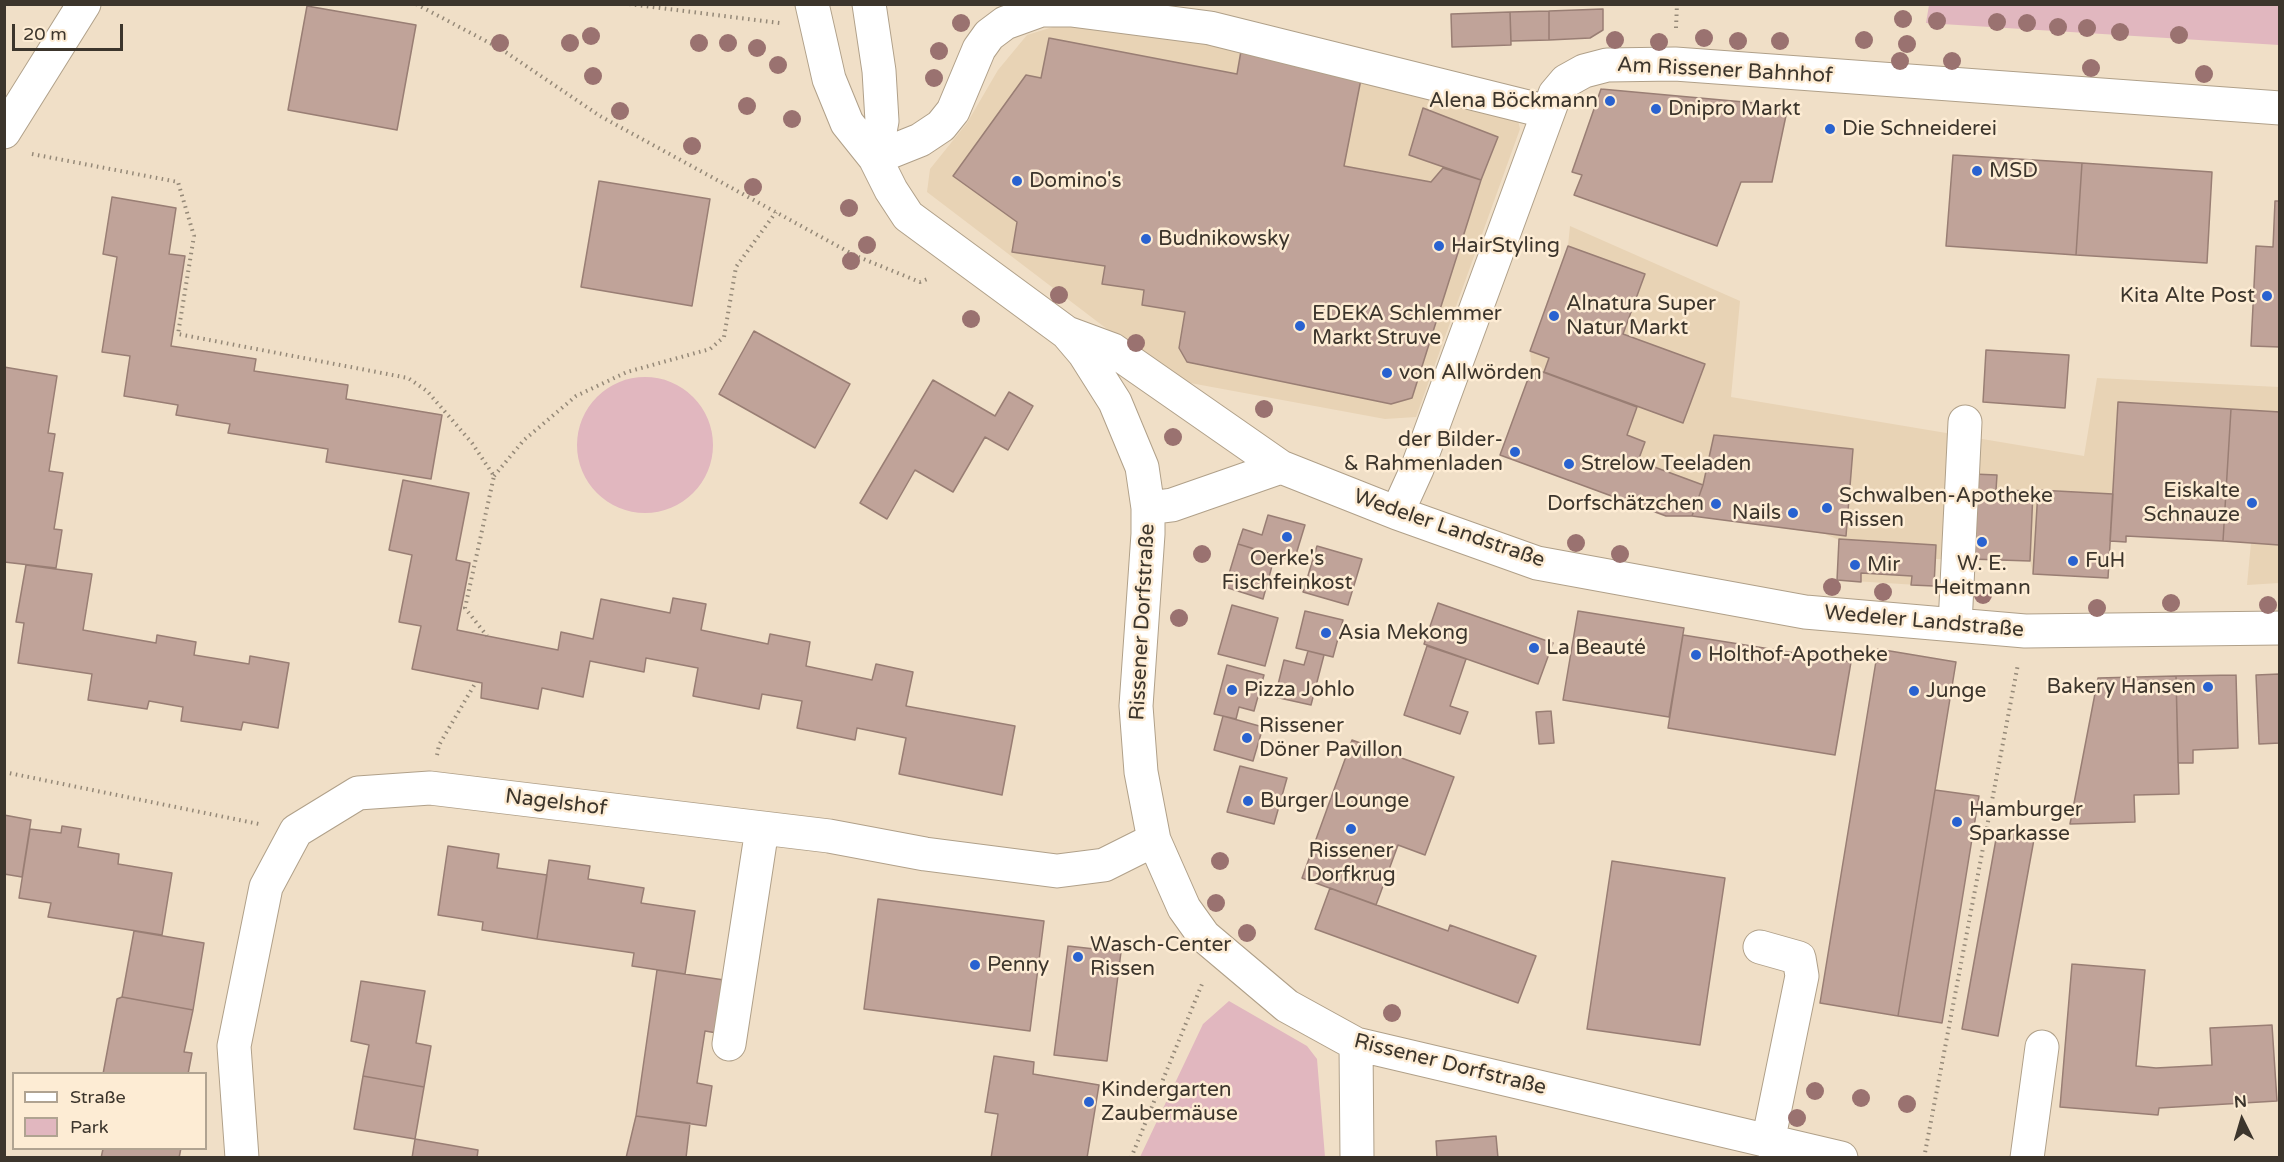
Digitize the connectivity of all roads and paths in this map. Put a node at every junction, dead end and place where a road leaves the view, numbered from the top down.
1 (84, 4) edge
2 (416, 4) edge
3 (629, 4) edge
4 (812, 4) edge
5 (869, 4) edge
6 (780, 23) dead end
7 (2280, 108) edge
8 (1548, 112) junction
9 (16, 142) edge
10 (875, 158) junction
11 (776, 212) junction
12 (971, 263) junction
13 (1067, 333) junction
14 (1965, 422) dead end
15 (1281, 467) junction
16 (494, 476) junction
17 (1148, 508) junction
18 (1397, 513) junction
19 (1955, 625) junction
20 (2280, 628) edge
21 (2025, 631) junction
22 (487, 636) dead end
23 (476, 682) dead end
24 (4, 772) edge
25 (430, 788) junction
26 (762, 829) junction
27 (296, 831) junction
28 (1154, 840) junction
29 (1760, 947) dead end
30 (1197, 976) dead end
31 (729, 1044) dead end
32 (1356, 1044) junction
33 (2042, 1047) dead end
34 (1768, 1142) junction
35 (242, 1158) edge
36 (1131, 1158) edge
37 (1357, 1158) edge
38 (1840, 1158) edge
39 (1924, 1158) edge
40 (2027, 1158) edge

1 - 9 street
2 - 11 path
3 - 6 path
4 - 10 street, Wedeler Landstraße
5 - 10 street
7 - 8 street, Am Rissener Bahnhof
8 - 10 street
8 - 18 street, Am Rissener Bahnhof
9 - 16 path
10 - 12 street, Wedeler Landstraße
11 - 12 path
11 - 16 path
12 - 13 street, Wedeler Landstraße
13 - 15 street, Wedeler Landstraße
13 - 17 street, Rissener Dorfstraße
14 - 19 street
15 - 17 street, Rissener Dorfstraße
15 - 18 street, Wedeler Landstraße
16 - 22 path
17 - 28 street, Rissener Dorfstraße
18 - 19 street, Wedeler Landstraße
19 - 21 street, Wedeler Landstraße
20 - 21 street, Wedeler Landstraße
21 - 39 path
23 - 25 path
24 - 27 path
25 - 26 street, Nagelshof
25 - 27 street, Nagelshof
26 - 28 street, Nagelshof
26 - 31 street
27 - 35 street
28 - 32 street, Rissener Dorfstraße
29 - 34 street
30 - 36 path
32 - 34 street, Rissener Dorfstraße
32 - 37 street
33 - 40 street
34 - 38 street, Rissener Dorfstraße

